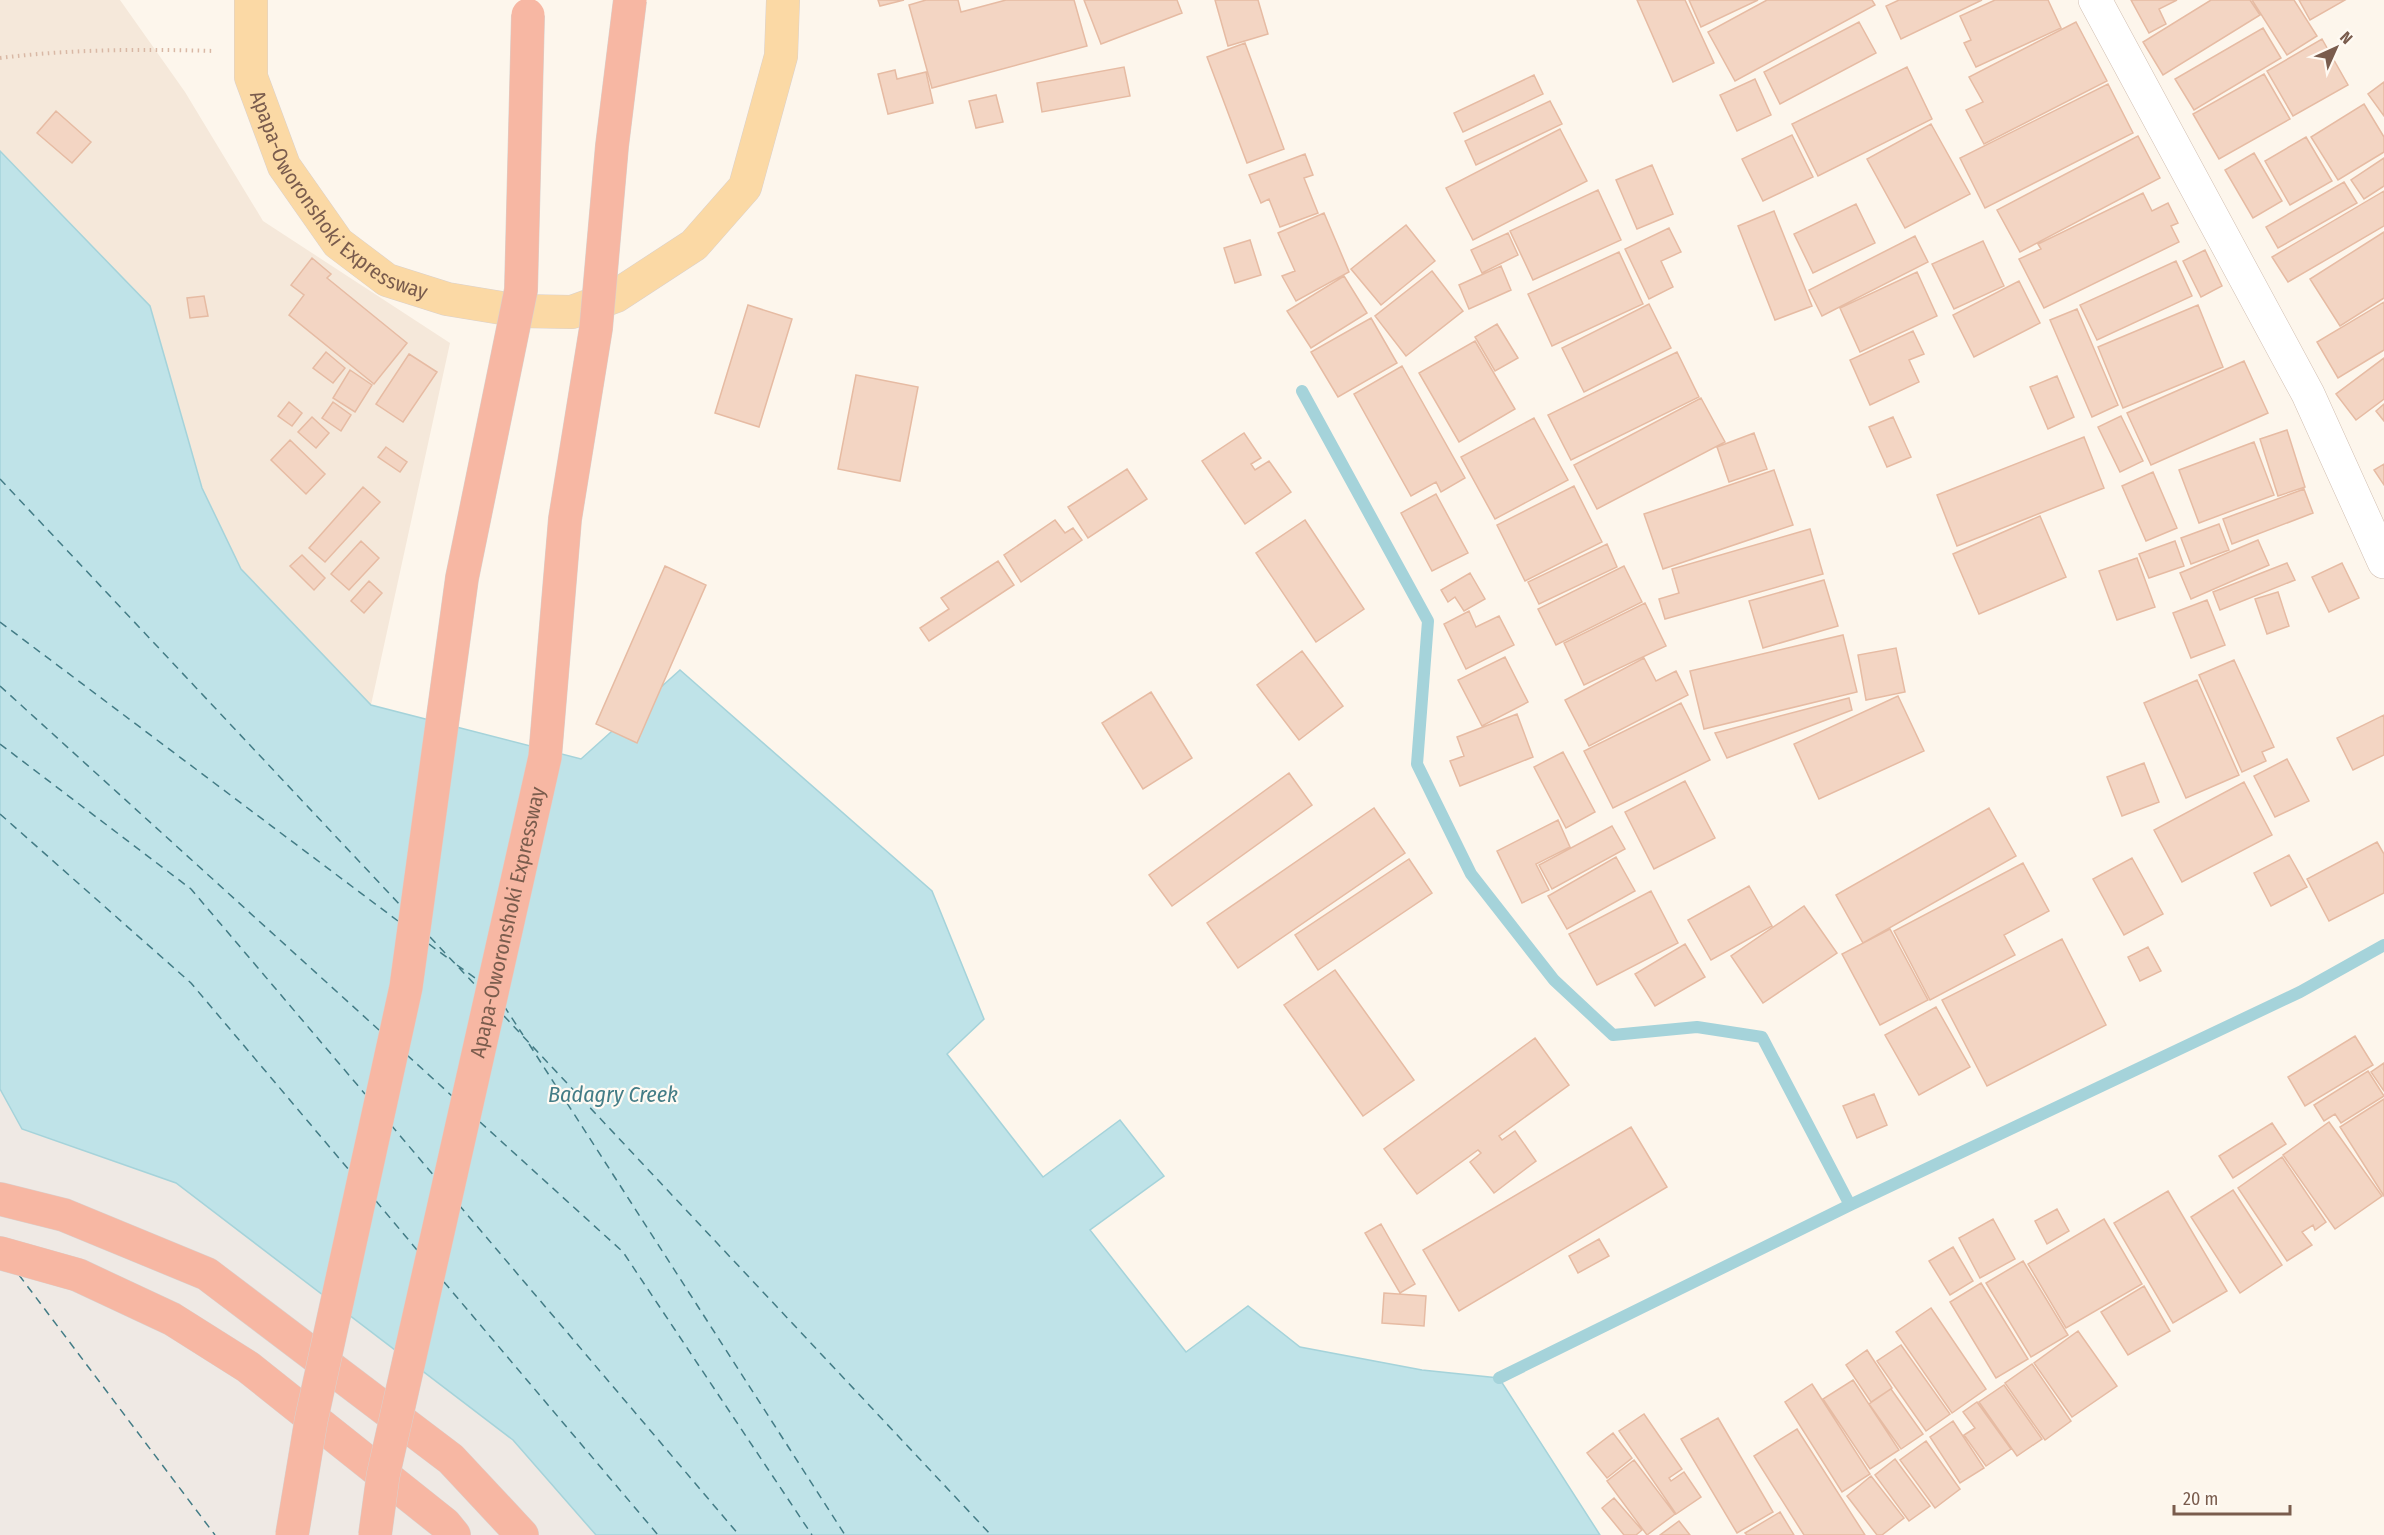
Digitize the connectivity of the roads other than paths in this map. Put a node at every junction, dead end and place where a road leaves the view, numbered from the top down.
1 (252, 0) edge
2 (630, 0) edge
3 (783, 0) edge
4 (2095, 0) edge
5 (528, 8) edge
6 (2384, 562) edge
7 (0, 1199) edge
8 (0, 1253) edge
9 (292, 1535) edge
10 (375, 1535) edge
11 (454, 1535) edge
12 (522, 1535) edge

1 - 3 main road, Apapa-Oworonshoki Expressway
2 - 10 highway, Apapa-Oworonshoki Expressway, bridge
4 - 6 street
5 - 9 highway, bridge
7 - 12 highway
8 - 11 highway

